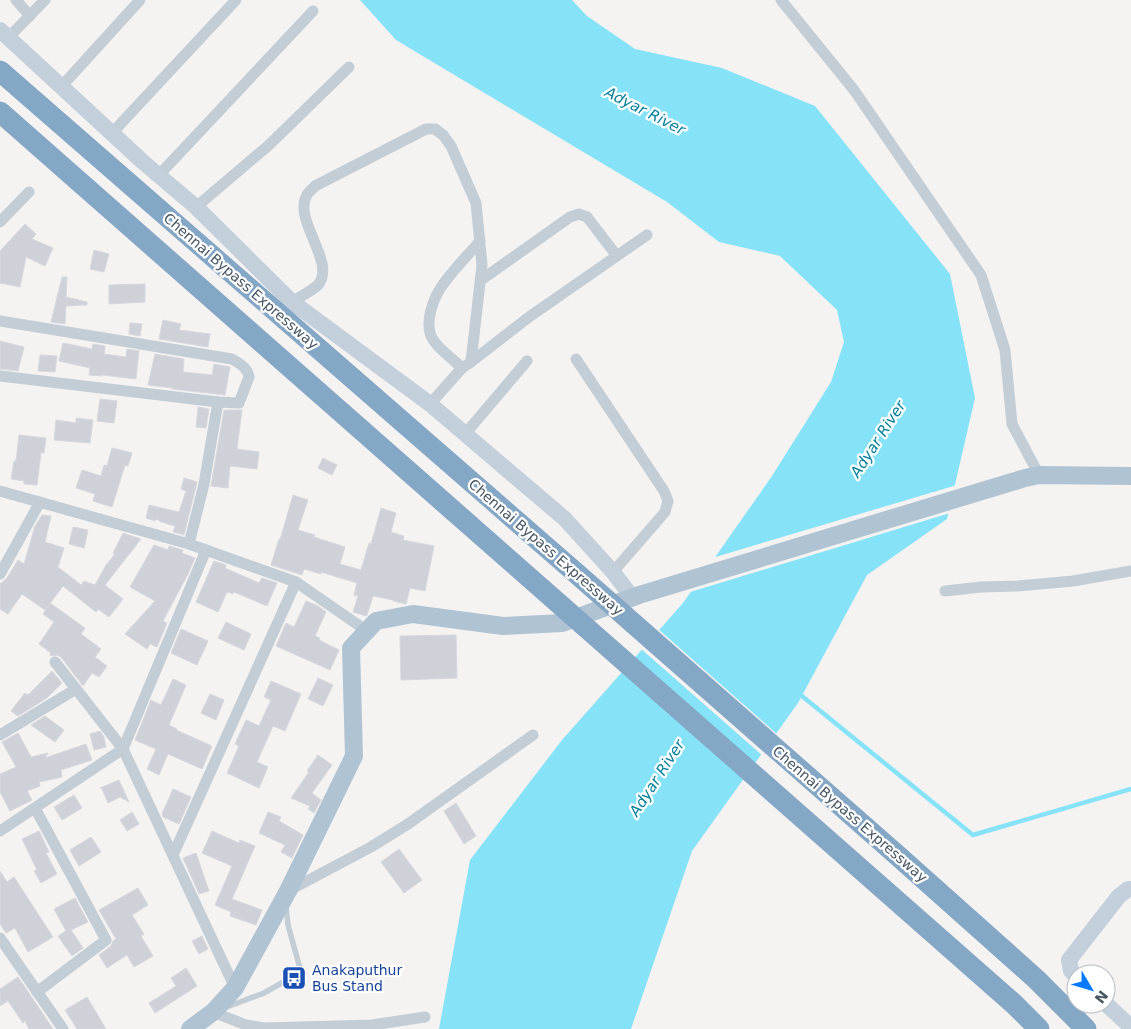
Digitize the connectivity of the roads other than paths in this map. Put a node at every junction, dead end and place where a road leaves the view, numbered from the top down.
1 (16, 0) edge
2 (45, 0) edge
3 (140, 0) edge
4 (236, 0) edge
5 (781, 0) edge
6 (313, 11) dead end
7 (30, 16) junction
8 (4, 34) edge
9 (349, 67) dead end
10 (0, 71) edge
11 (61, 87) junction
12 (0, 112) edge
13 (112, 133) junction
14 (159, 175) junction
15 (29, 192) dead end
16 (196, 207) junction
17 (0, 222) edge
18 (647, 235) dead end
19 (480, 241) junction
20 (617, 256) junction
21 (481, 280) junction
22 (292, 302) junction
23 (0, 321) edge
24 (576, 359) dead end
25 (527, 361) dead end
26 (467, 365) junction
27 (0, 376) edge
28 (218, 402) junction
29 (430, 404) junction
30 (465, 434) junction
31 (1032, 476) junction
32 (1131, 476) edge
33 (0, 491) edge
34 (40, 502) junction
35 (189, 544) junction
36 (206, 550) junction
37 (1131, 571) edge
38 (613, 572) junction
39 (0, 574) edge
40 (296, 582) junction
41 (945, 591) dead end
42 (636, 596) junction
43 (367, 631) junction
44 (55, 662) dead end
45 (76, 689) junction
46 (0, 735) edge
47 (533, 735) dead end
48 (123, 749) junction
49 (35, 808) junction
50 (0, 831) edge
51 (173, 855) junction
52 (1131, 889) edge
53 (287, 894) junction
54 (0, 938) edge
55 (5, 954) edge
56 (1070, 964) edge
57 (235, 988) junction
58 (37, 992) junction
59 (214, 1012) junction
60 (1116, 1013) edge
61 (425, 1017) dead end
62 (379, 1027) edge
63 (1131, 1027) edge
64 (63, 1029) edge
65 (190, 1029) edge
66 (1039, 1029) edge
67 (1086, 1029) edge

1 - 7 street
2 - 7 street
3 - 11 street
4 - 13 street
5 - 31 street
6 - 14 street
7 - 8 street
8 - 11 street
9 - 16 street
10 - 67 highway, Chennai Bypass Expressway
11 - 13 street
12 - 66 highway
13 - 14 street
14 - 16 street
15 - 17 street
16 - 22 street
18 - 20 street
19 - 21 street
19 - 22 street
19 - 26 street
20 - 21 street
20 - 26 street
21 - 26 street
22 - 29 street
23 - 28 street
24 - 38 street
25 - 30 street
26 - 29 street
27 - 28 street
28 - 35 street
29 - 30 street
30 - 38 street
31 - 32 main road
31 - 42 main road
33 - 34 street
34 - 35 street
34 - 39 street
35 - 36 street
36 - 40 street
36 - 48 street
37 - 41 street
38 - 42 street
40 - 43 street
40 - 51 street
42 - 43 main road
43 - 53 main road
44 - 45 street
45 - 46 street
45 - 48 street
47 - 53 street
48 - 49 street
48 - 51 street
49 - 50 street
49 - 58 street
51 - 57 street
52 - 56 street
53 - 57 main road
53 - 59 lane
54 - 55 street
55 - 58 street
57 - 59 main road
58 - 64 street
59 - 62 street
59 - 65 main road
60 - 63 street
61 - 62 street

